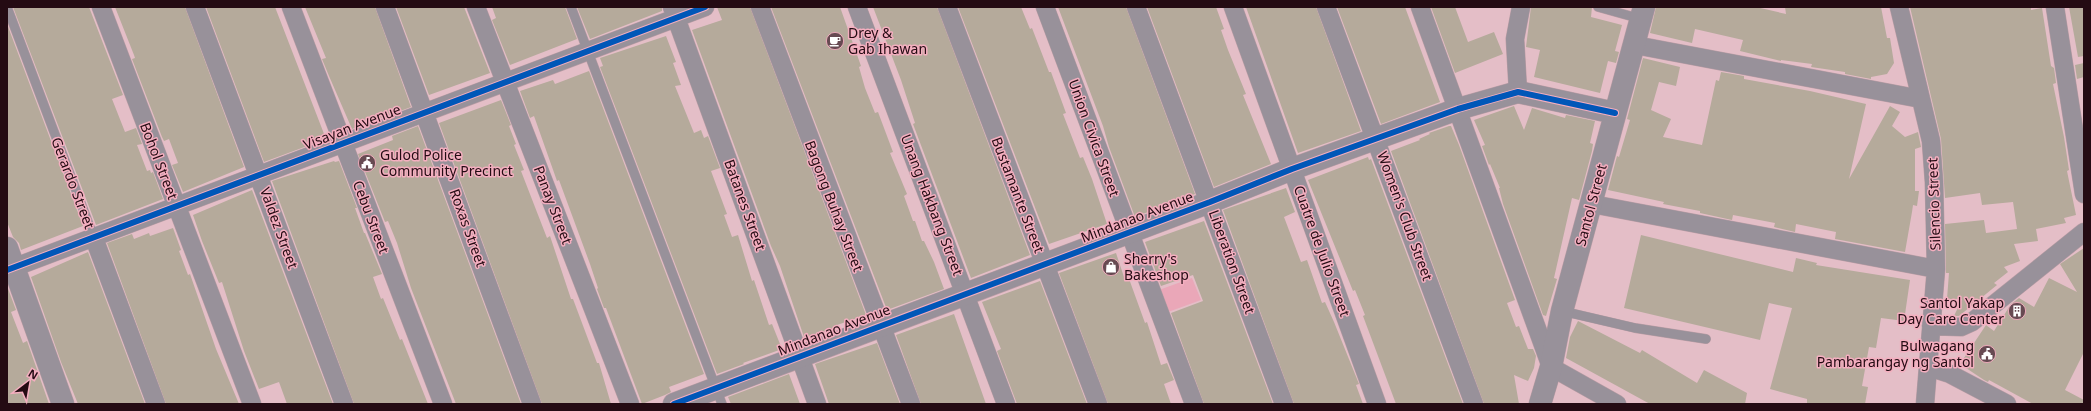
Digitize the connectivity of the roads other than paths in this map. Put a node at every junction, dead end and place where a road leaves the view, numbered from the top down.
1 (7, 7) edge
2 (101, 7) edge
3 (195, 7) edge
4 (291, 7) edge
5 (385, 7) edge
6 (476, 7) edge
7 (571, 7) edge
8 (705, 7) edge
9 (760, 7) edge
10 (857, 7) edge
11 (947, 7) edge
12 (1045, 7) edge
13 (1136, 7) edge
14 (1233, 7) edge
15 (1326, 7) edge
16 (1420, 7) edge
17 (1521, 7) edge
18 (1598, 7) edge
19 (1899, 7) edge
20 (2056, 7) edge
21 (674, 12) edge
22 (1643, 13) edge
23 (1635, 45) junction
24 (588, 51) junction
25 (506, 82) junction
26 (1518, 92) junction
27 (1921, 99) junction
28 (1458, 109) junction
29 (425, 112) junction
30 (1615, 113) junction
31 (1377, 140) junction
32 (342, 144) junction
33 (1292, 169) junction
34 (259, 175) junction
35 (2084, 194) edge
36 (1210, 202) junction
37 (1592, 204) junction
38 (176, 207) junction
39 (2084, 232) edge
40 (1129, 233) junction
41 (94, 238) junction
42 (9, 262) edge
43 (1044, 264) junction
44 (1936, 269) junction
45 (966, 294) junction
46 (1562, 311) junction
47 (880, 326) junction
48 (1931, 326) junction
49 (1706, 339) dead end
50 (800, 355) junction
51 (1928, 367) junction
52 (1551, 368) junction
53 (719, 396) edge
54 (63, 404) edge
55 (156, 404) edge
56 (252, 404) edge
57 (344, 404) edge
58 (443, 404) edge
59 (532, 404) edge
60 (630, 404) edge
61 (674, 404) edge
62 (817, 404) edge
63 (911, 404) edge
64 (1006, 404) edge
65 (1098, 404) edge
66 (1194, 404) edge
67 (1284, 404) edge
68 (1377, 404) edge
69 (1474, 404) edge
70 (1540, 404) edge
71 (1617, 404) edge
72 (1925, 404) edge
73 (2007, 404) edge

1 - 41 lane, Gerardo Street
2 - 38 street, Bohol Street
3 - 34 street, Valdez Street
4 - 32 street, Cebu Street
5 - 29 street, Roxas Street
6 - 25 street, Panay Street
7 - 24 lane
8 - 21 street, Visayan Avenue
9 - 47 street, Bagong Buhay Street
10 - 45 street, Unang Hakbang Street
11 - 43 street, Bustamante Street
12 - 40 street, Union Civica Street
13 - 36 street, Liberation Street
14 - 33 street, Cuatre de Julio Street
15 - 31 street, Women's Club Street
16 - 28 street
17 - 26 street
18 - 22 lane
19 - 27 street, Silencio Street
20 - 35 street
21 - 24 street, Visayan Avenue
21 - 50 street, Batanes Street
22 - 23 street, Santol Street
23 - 27 street
23 - 30 street, Santol Street
24 - 25 street, Visayan Avenue
24 - 53 lane
25 - 29 street, Visayan Avenue
25 - 60 street, Panay Street
26 - 28 street, Mindanao Avenue
26 - 30 street, Mindanao Avenue
27 - 44 street, Silencio Street
28 - 31 street, Mindanao Avenue
28 - 52 street
29 - 32 street, Visayan Avenue
29 - 59 street, Roxas Street
30 - 37 street, Santol Street
31 - 33 street, Mindanao Avenue
31 - 69 street, Women's Club Street
32 - 34 street, Visayan Avenue
32 - 58 street, Cebu Street
33 - 36 street, Mindanao Avenue
33 - 68 street, Cuatre de Julio Street
34 - 38 street, Visayan Avenue
34 - 57 street, Valdez Street
36 - 40 street, Mindanao Avenue
36 - 67 street, Liberation Street
37 - 44 street
37 - 46 street, Santol Street
38 - 41 street, Visayan Avenue
38 - 56 street, Bohol Street
39 - 48 street
40 - 43 street, Mindanao Avenue
40 - 66 street, Union Civica Street
41 - 42 street, Visayan Avenue
41 - 55 street, Gerardo Street
42 - 54 street
43 - 45 street, Mindanao Avenue
43 - 65 street, Bustamante Street
44 - 48 street, Silencio Street
45 - 47 street, Mindanao Avenue
45 - 64 street, Unang Hakbang Street
46 - 49 lane
46 - 52 street, Santol Street
47 - 50 street, Mindanao Avenue
47 - 63 street, Bagong Buhay Street
48 - 51 street, Silencio Street
50 - 53 street, Mindanao Avenue
50 - 62 street, Batanes Street
51 - 72 street, Silencio Street
51 - 73 street
52 - 70 street, Santol Street
52 - 71 street
53 - 61 street, Mindanao Avenue

